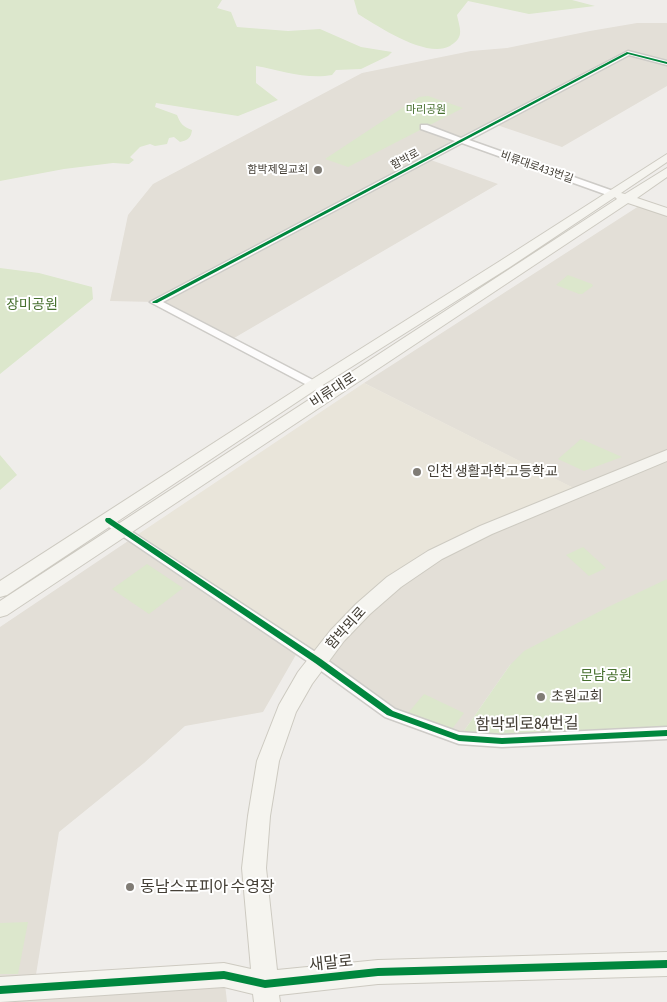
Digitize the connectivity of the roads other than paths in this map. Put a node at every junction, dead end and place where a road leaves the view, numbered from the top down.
1 (667, 63) edge
2 (424, 127) dead end
3 (462, 140) junction
4 (667, 157) edge
5 (667, 172) edge
6 (620, 196) junction
7 (667, 212) edge
8 (313, 385) junction
9 (328, 392) junction
10 (667, 455) edge
11 (115, 525) junction
12 (0, 590) edge
13 (0, 610) edge
14 (318, 661) junction
15 (667, 733) edge
16 (667, 964) edge
17 (4, 994) edge
18 (267, 998) edge

1 - 3 street, 함박로
2 - 3 street, 비류대로433번길
3 - 6 street, 비류대로433번길
3 - 8 street, 함박로
4 - 6 main road, 비류대로
5 - 6 main road, 비류대로
6 - 7 main road
6 - 8 main road, 비류대로
6 - 9 main road, 비류대로
8 - 9 street, 함박로
8 - 11 main road, 비류대로
9 - 11 main road, 비류대로
10 - 14 main road, 함박뫼로
11 - 12 main road, 비류대로
11 - 13 main road, 비류대로
11 - 14 street, 함박뫼로84번길
14 - 15 street, 함박뫼로84번길
14 - 18 main road, 함박뫼로
16 - 18 main road, 새말로
17 - 18 main road, 새말로

